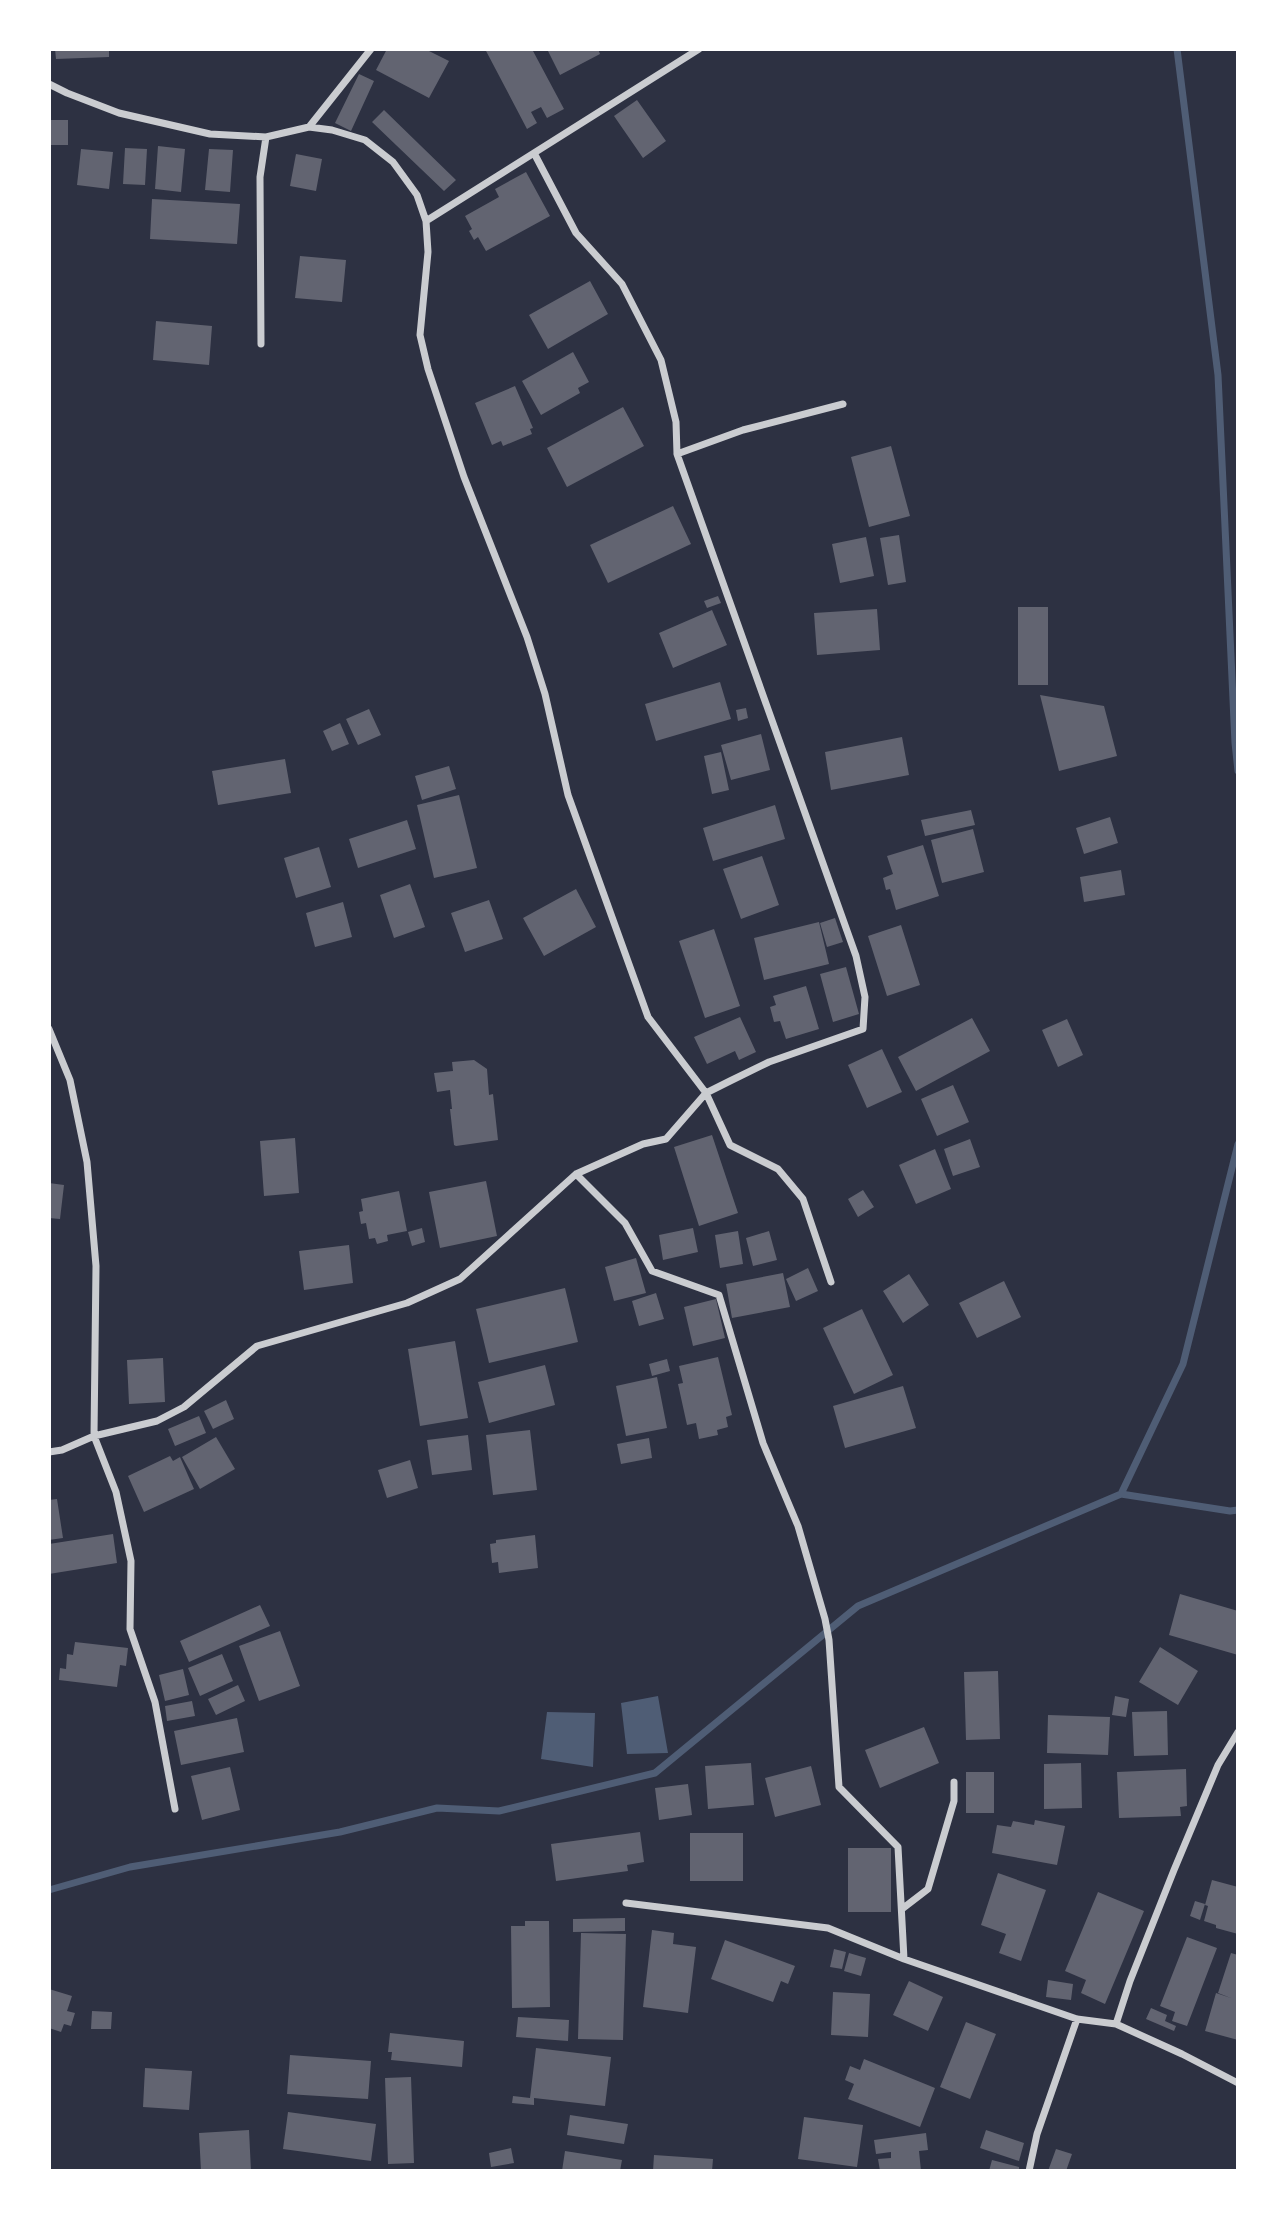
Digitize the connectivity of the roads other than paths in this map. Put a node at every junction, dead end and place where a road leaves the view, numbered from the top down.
1 (371, 49) edge
2 (699, 49) edge
3 (49, 84) edge
4 (309, 127) junction
5 (266, 136) junction
6 (534, 153) junction
7 (426, 220) junction
8 (261, 344) dead end
9 (843, 404) dead end
10 (677, 454) junction
11 (49, 1029) edge
12 (706, 1093) junction
13 (576, 1174) junction
14 (831, 1282) dead end
15 (94, 1436) junction
16 (49, 1452) edge
17 (1238, 1732) edge
18 (954, 1782) dead end
19 (175, 1809) dead end
20 (626, 1903) dead end
21 (902, 1909) junction
22 (904, 1959) junction
23 (1077, 2020) junction
24 (1116, 2024) junction
25 (1238, 2083) edge
26 (1029, 2171) edge

1 - 4 street
2 - 6 street
3 - 5 street
4 - 5 street
4 - 7 street
5 - 8 street
6 - 7 street
6 - 10 street
7 - 12 street
9 - 10 street
10 - 12 street
11 - 15 street
12 - 13 street
12 - 14 street
13 - 15 street
13 - 21 street
15 - 16 street
15 - 19 street
17 - 24 street
18 - 21 street
20 - 22 street
21 - 22 street
22 - 23 street
23 - 24 street
23 - 26 street
24 - 25 street

